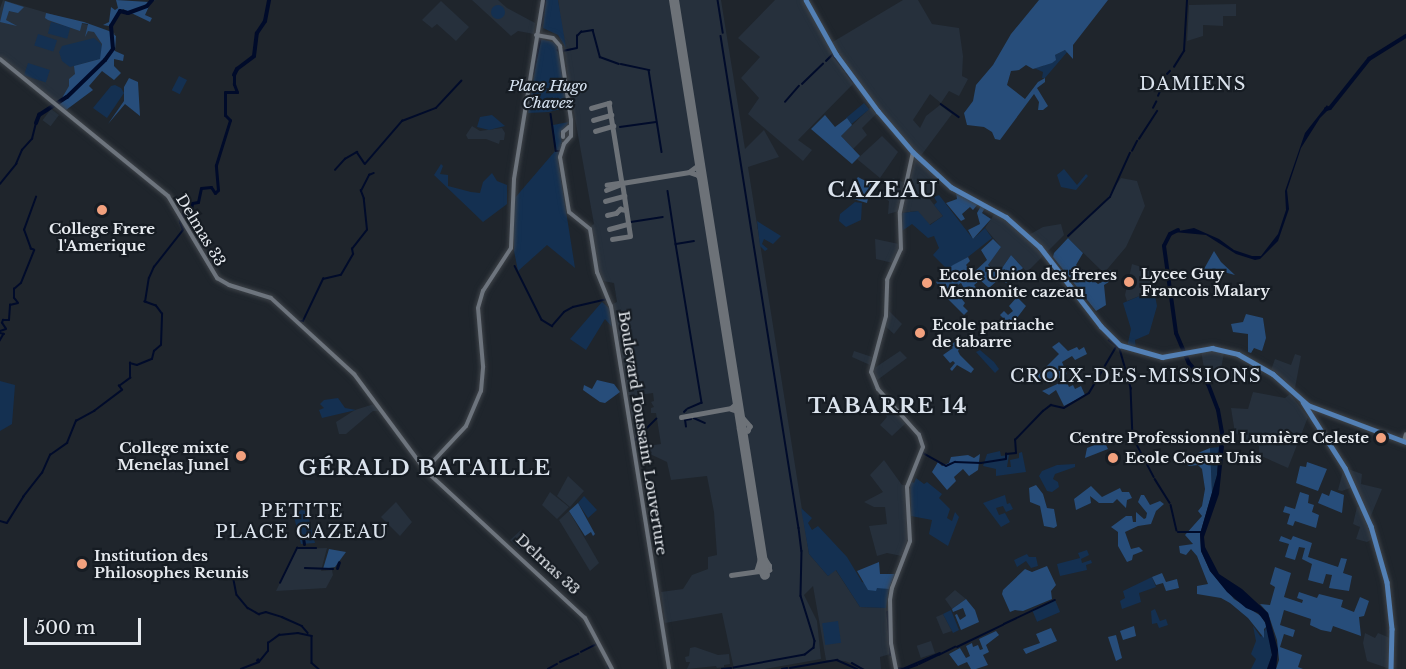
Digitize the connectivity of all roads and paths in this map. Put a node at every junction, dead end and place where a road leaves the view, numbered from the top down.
1 (542, 0) edge
2 (806, 0) edge
3 (540, 24) junction
4 (537, 35) junction
5 (550, 37) junction
6 (0, 59) edge
7 (569, 131) junction
8 (565, 138) junction
9 (913, 152) junction
10 (1303, 402) junction
11 (1406, 434) edge
12 (1405, 441) edge
13 (425, 468) junction
14 (613, 669) edge
15 (669, 669) edge
16 (896, 669) edge
17 (1391, 669) edge

1 - 3 main road
1 - 4 main road
2 - 9 main road
3 - 4 main road
3 - 5 main road
4 - 5 main road
4 - 13 main road
5 - 7 main road
6 - 13 main road, Delmas 33
7 - 8 main road
7 - 8 main road
8 - 15 main road, Boulevard Toussaint Louverture
9 - 10 main road
9 - 16 main road
10 - 12 main road
10 - 17 main road
11 - 12 main road
13 - 14 main road, Delmas 33

